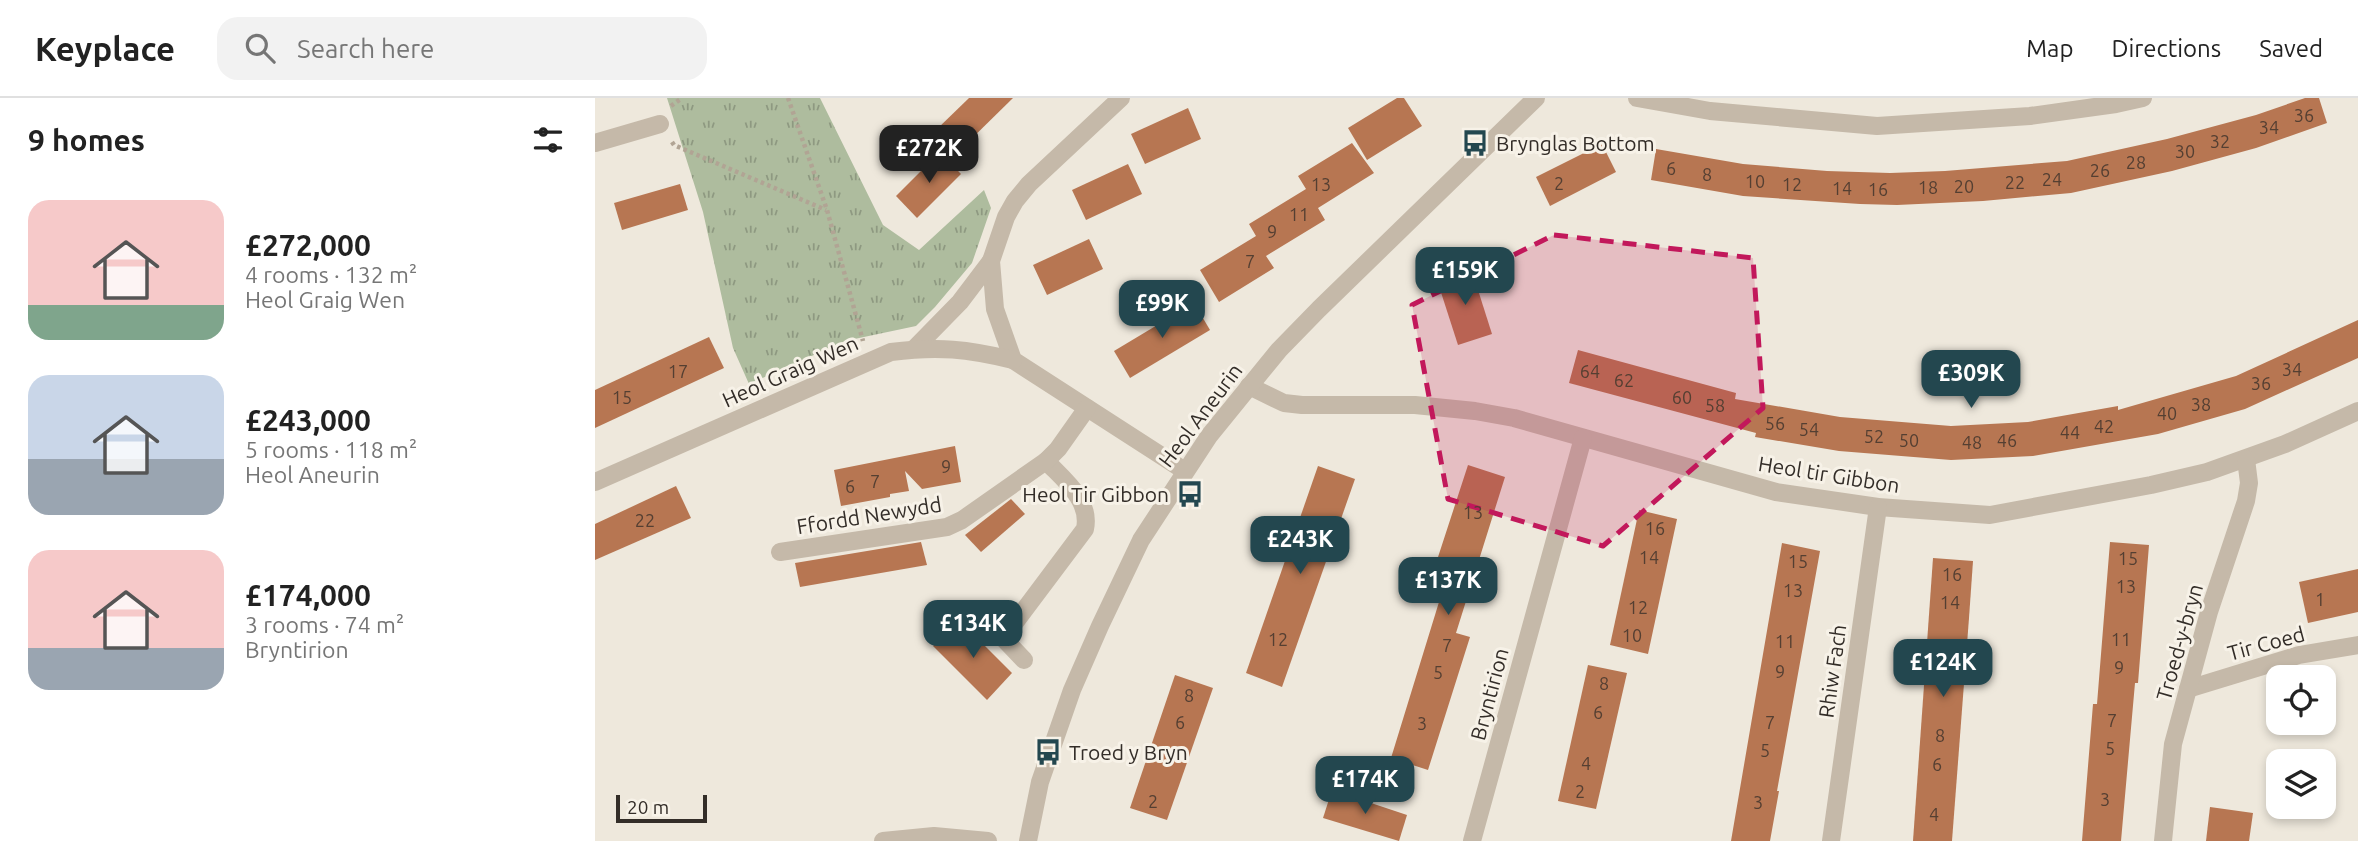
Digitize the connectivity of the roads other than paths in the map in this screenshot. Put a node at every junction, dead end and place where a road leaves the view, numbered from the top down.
1 (1121, 98) edge
2 (1536, 98) edge
3 (1637, 98) edge
4 (2143, 98) edge
5 (660, 124) road end
6 (595, 143) edge
7 (991, 261) junction
8 (914, 349) junction
9 (1013, 359) junction
10 (1249, 386) junction
11 (1087, 408) junction
12 (2358, 411) edge
13 (1583, 438) junction
14 (2246, 459) junction
15 (1046, 461) junction
16 (1185, 471) junction
17 (595, 482) edge
18 (1878, 507) junction
19 (780, 552) dead end
20 (983, 617) dead end
21 (1004, 637) junction
22 (2358, 645) edge
23 (1024, 660) dead end
24 (2188, 689) junction
25 (883, 841) edge
26 (988, 841) edge
27 (1028, 841) edge
28 (1472, 841) edge
29 (1831, 841) edge
30 (2163, 841) edge

1 - 7 street
2 - 10 street, Heol Aneurin
3 - 4 street
5 - 6 street
7 - 8 street
7 - 9 street
8 - 9 street, Heol Graig Wen
8 - 17 street, Heol Graig Wen
9 - 11 street, Heol Graig Wen
10 - 13 street, Heol tir Gibbon
10 - 16 street, Heol Aneurin
11 - 15 street, Ffordd Newydd
11 - 16 street, Heol Graig Wen
12 - 14 street, Heol tir Gibbon
13 - 18 street, Heol tir Gibbon
13 - 28 street, Bryntirion
14 - 18 street, Heol tir Gibbon
14 - 24 street, Troed-y-bryn
15 - 19 street, Ffordd Newydd
15 - 21 street
16 - 27 street, Heol Aneurin
18 - 29 street, Rhiw Fach
20 - 21 street
21 - 23 street
22 - 24 street, Tir Coed
24 - 30 street, Troed-y-bryn
25 - 26 street

